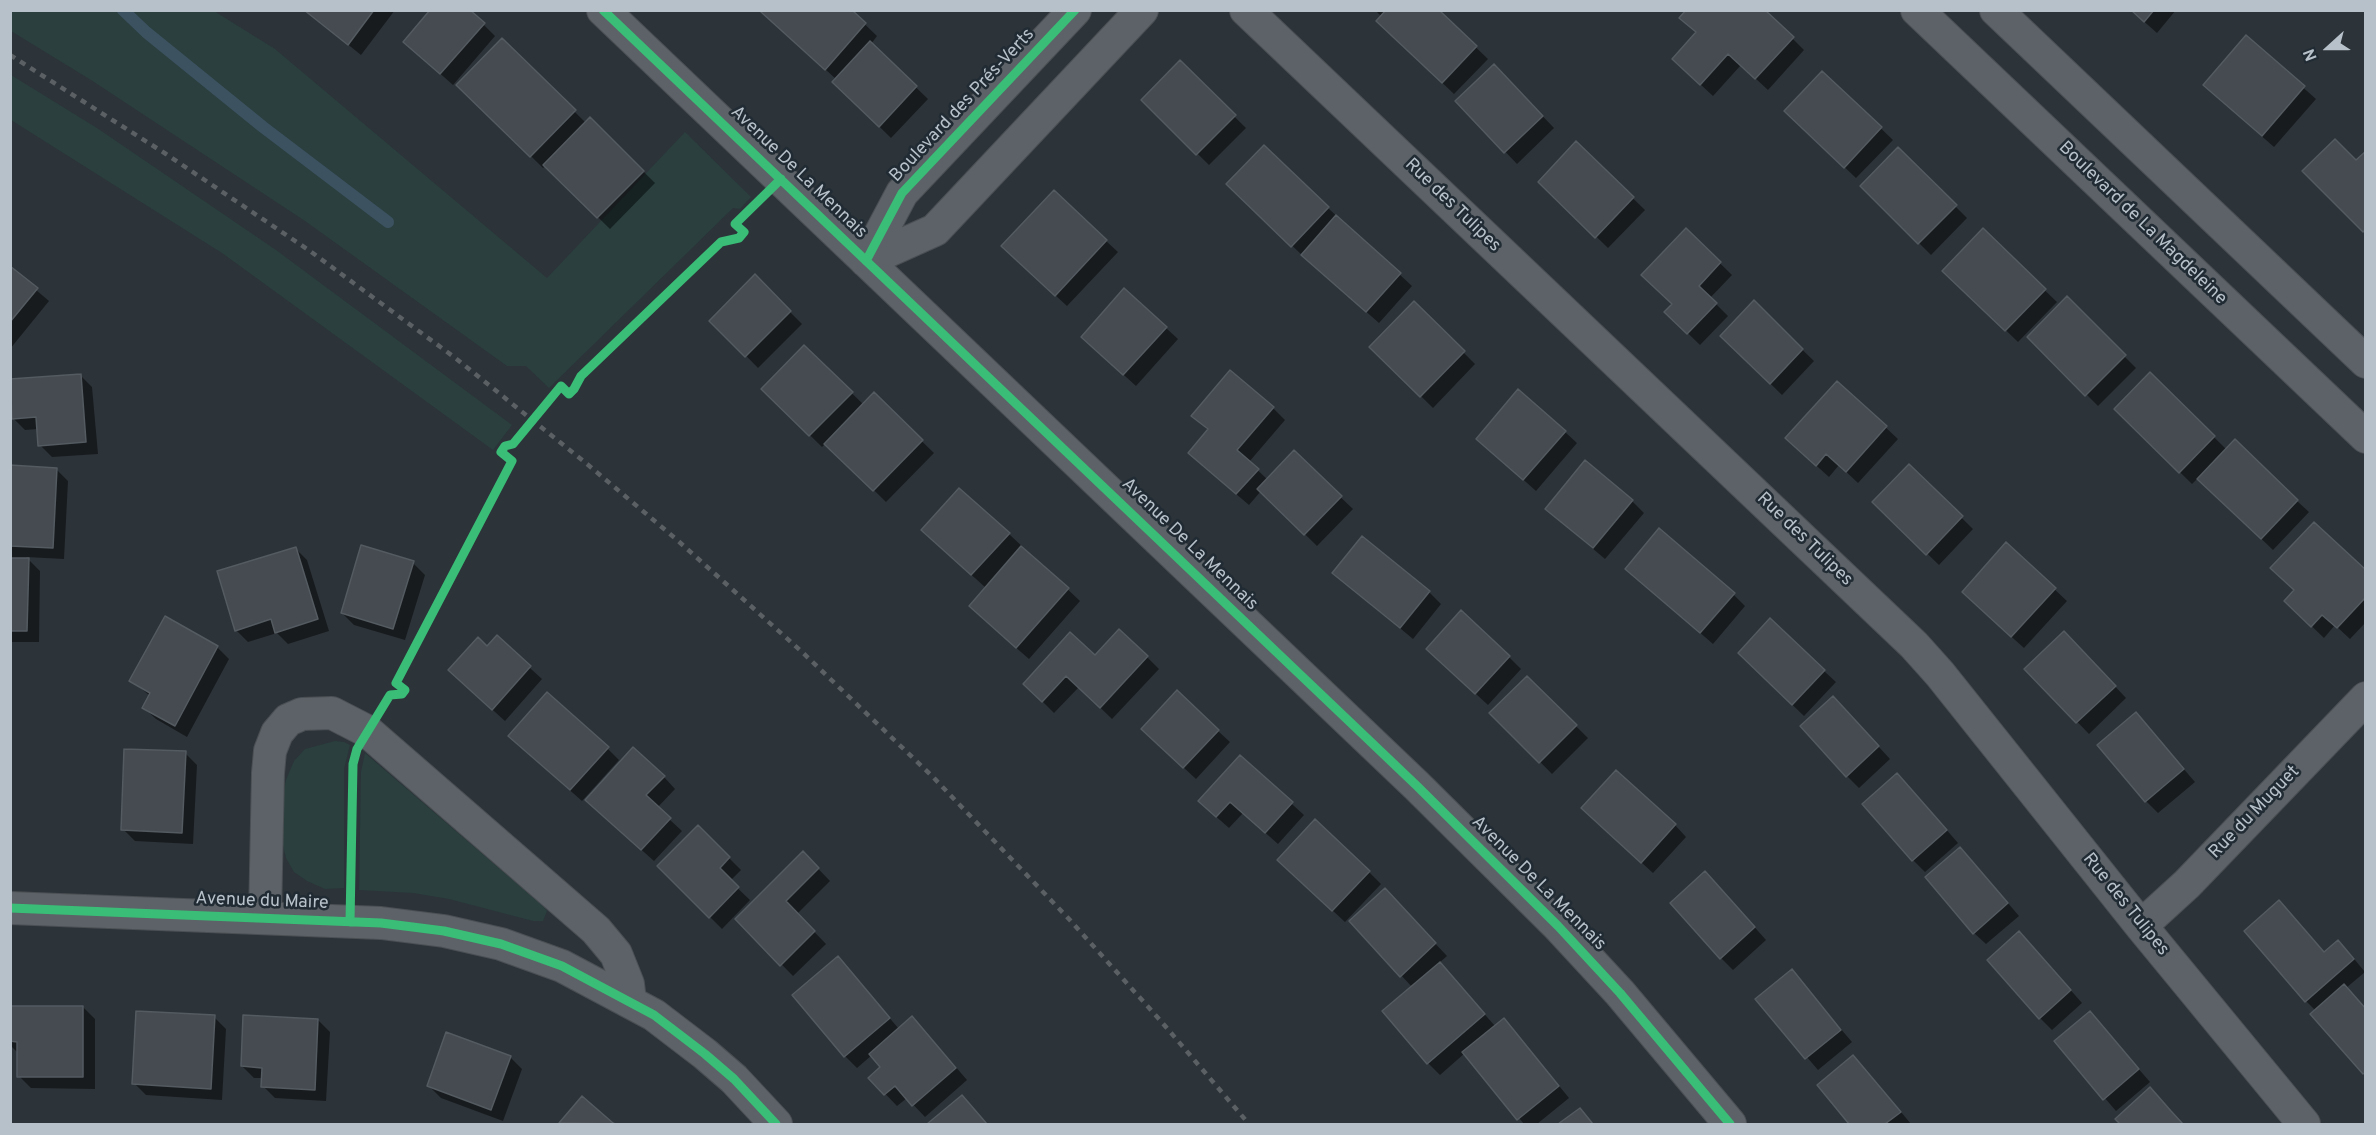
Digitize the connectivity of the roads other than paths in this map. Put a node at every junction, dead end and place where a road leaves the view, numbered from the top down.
1 (603, 10) edge
2 (1075, 10) edge
3 (1142, 10) edge
4 (1246, 10) edge
5 (1917, 10) edge
6 (1996, 10) edge
7 (866, 261) junction
8 (2366, 362) edge
9 (2366, 437) edge
10 (2366, 698) edge
11 (10, 909) edge
12 (265, 917) junction
13 (2141, 926) junction
14 (630, 1000) junction
15 (776, 1125) edge
16 (1730, 1125) edge
17 (2304, 1125) edge

1 - 7 street, Avenue De La Mennais
2 - 7 street, Boulevard des Prés-Verts
3 - 7 street
4 - 13 street, Rue des Tulipes
5 - 9 street, Boulevard de La Magdeleine
6 - 8 street
7 - 16 street, Avenue De La Mennais
10 - 13 street, Rue du Muguet
11 - 12 street, Avenue du Maire
12 - 14 street, Avenue du Maire
12 - 14 street, Avenue du Maire
13 - 17 street, Rue des Tulipes
14 - 15 street, Avenue du Maire

